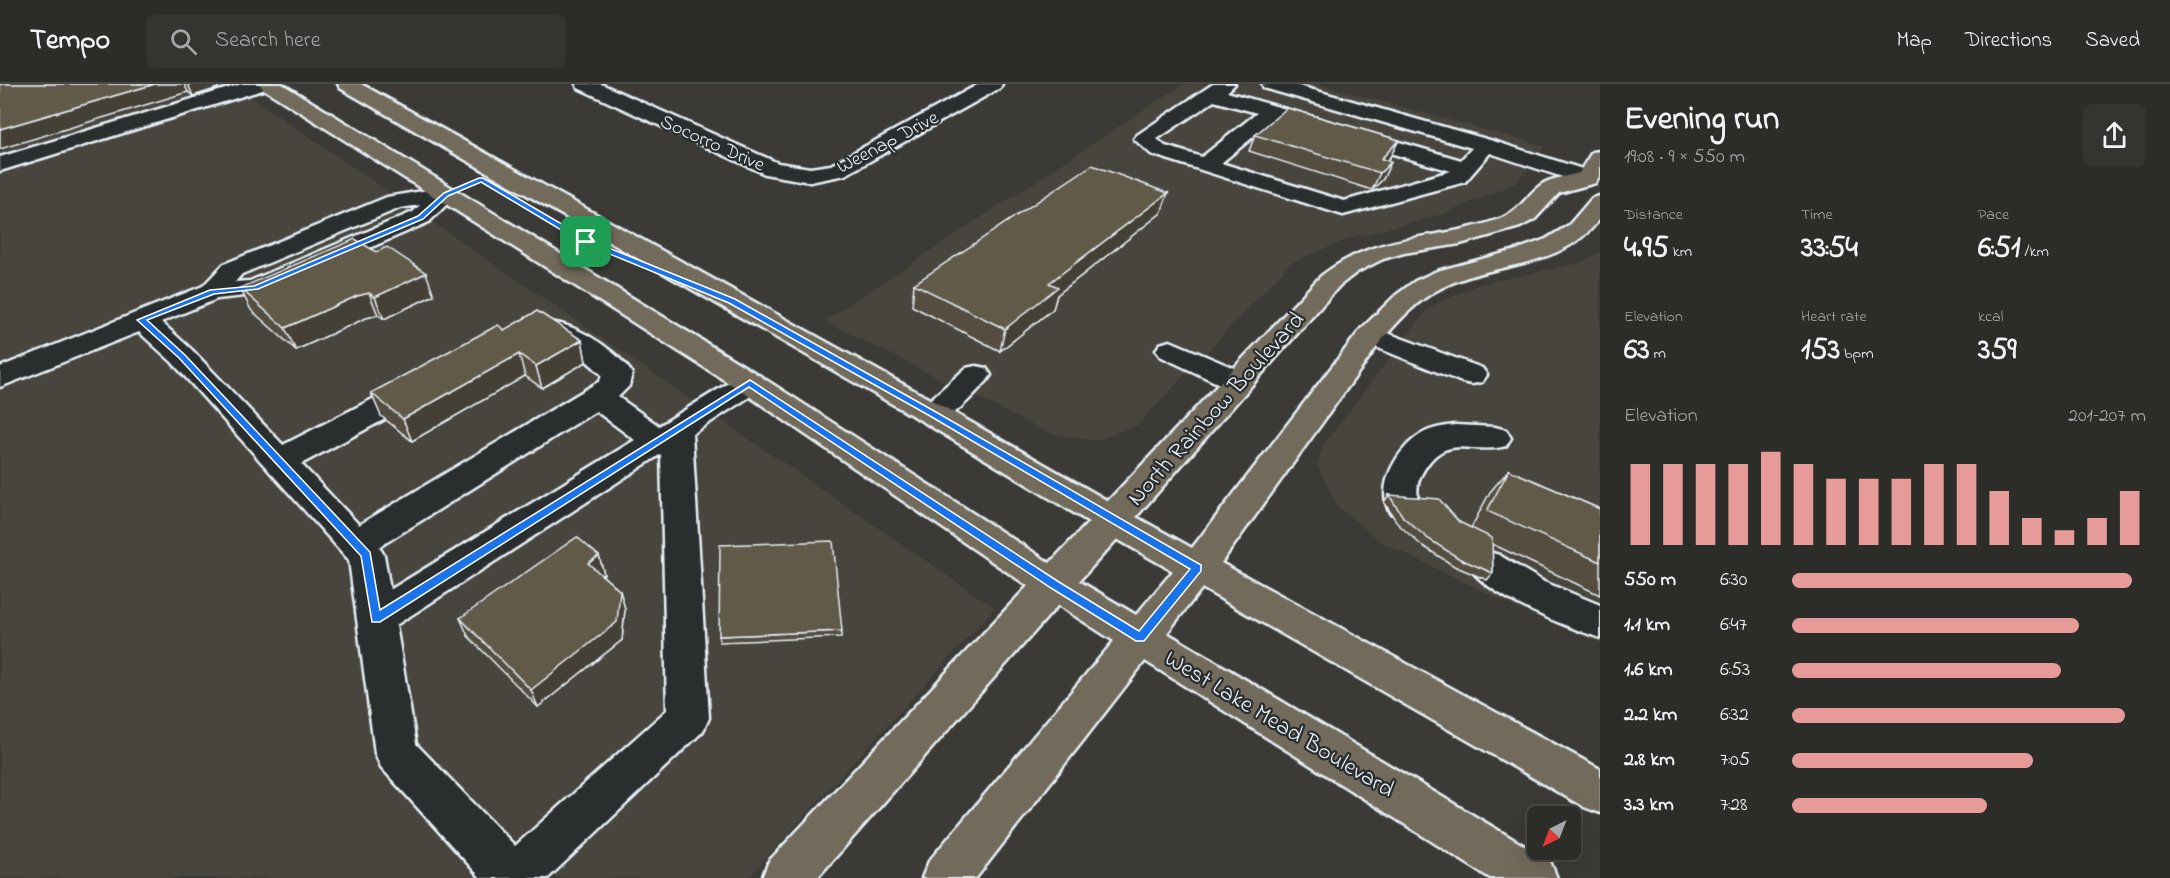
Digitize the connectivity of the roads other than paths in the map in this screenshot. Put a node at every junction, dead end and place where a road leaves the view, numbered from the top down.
1 (262, 84) edge
2 (269, 84) edge
3 (347, 84) edge
4 (586, 84) edge
5 (993, 84) edge
6 (1270, 84) edge
7 (1219, 89) edge
8 (1272, 111) junction
9 (1486, 145) junction
10 (1600, 157) edge
11 (0, 164) edge
12 (1205, 165) junction
13 (1465, 168) junction
14 (810, 175) joint
15 (1587, 177) junction
16 (472, 183) dead end
17 (446, 194) junction
18 (1600, 203) edge
19 (141, 320) junction
20 (1371, 335) junction
21 (513, 337) edge
22 (1170, 350) dead end
23 (442, 375) edge
24 (976, 375) dead end
25 (1472, 375) dead end
26 (0, 378) edge
27 (1238, 381) junction
28 (750, 383) junction
29 (603, 401) junction
30 (933, 414) junction
31 (667, 435) junction
32 (1494, 438) dead end
33 (279, 461) junction
34 (1402, 504) edge
35 (1114, 521) junction
36 (361, 550) junction
37 (1486, 565) edge
38 (1197, 568) junction
39 (1055, 585) junction
40 (376, 618) junction
41 (1600, 622) edge
42 (1140, 638) junction
43 (1600, 792) edge
44 (514, 878) edge
45 (786, 878) edge
46 (946, 878) edge
47 (1533, 878) edge

1 - 11 street
2 - 17 main road, West Lake Mead Boulevard
3 - 30 main road
4 - 14 street, Socorro Drive
5 - 14 street, Weenap Drive
6 - 9 street
7 - 8 street
7 - 12 street
8 - 12 street
8 - 13 street
9 - 13 street
9 - 15 street
10 - 15 main road
12 - 13 street
15 - 18 main road
15 - 27 main road, North Rainbow Boulevard
16 - 17 main road
17 - 19 street
17 - 28 main road, West Lake Mead Boulevard
18 - 20 main road
19 - 26 street
19 - 33 street
20 - 25 street
20 - 38 main road
21 - 29 street
22 - 27 street
23 - 33 street
24 - 30 street
27 - 35 main road, North Rainbow Boulevard
28 - 31 street
28 - 39 main road, West Lake Mead Boulevard
29 - 31 street
29 - 36 street
30 - 35 main road
31 - 40 street
31 - 44 street
32 - 34 street
33 - 36 street
35 - 38 main road
35 - 39 main road, North Rainbow Boulevard
36 - 40 street
37 - 41 street
38 - 42 main road
38 - 43 main road
39 - 42 main road, West Lake Mead Boulevard
39 - 45 main road, North Rainbow Boulevard
40 - 44 street
42 - 46 main road
42 - 47 main road, West Lake Mead Boulevard

